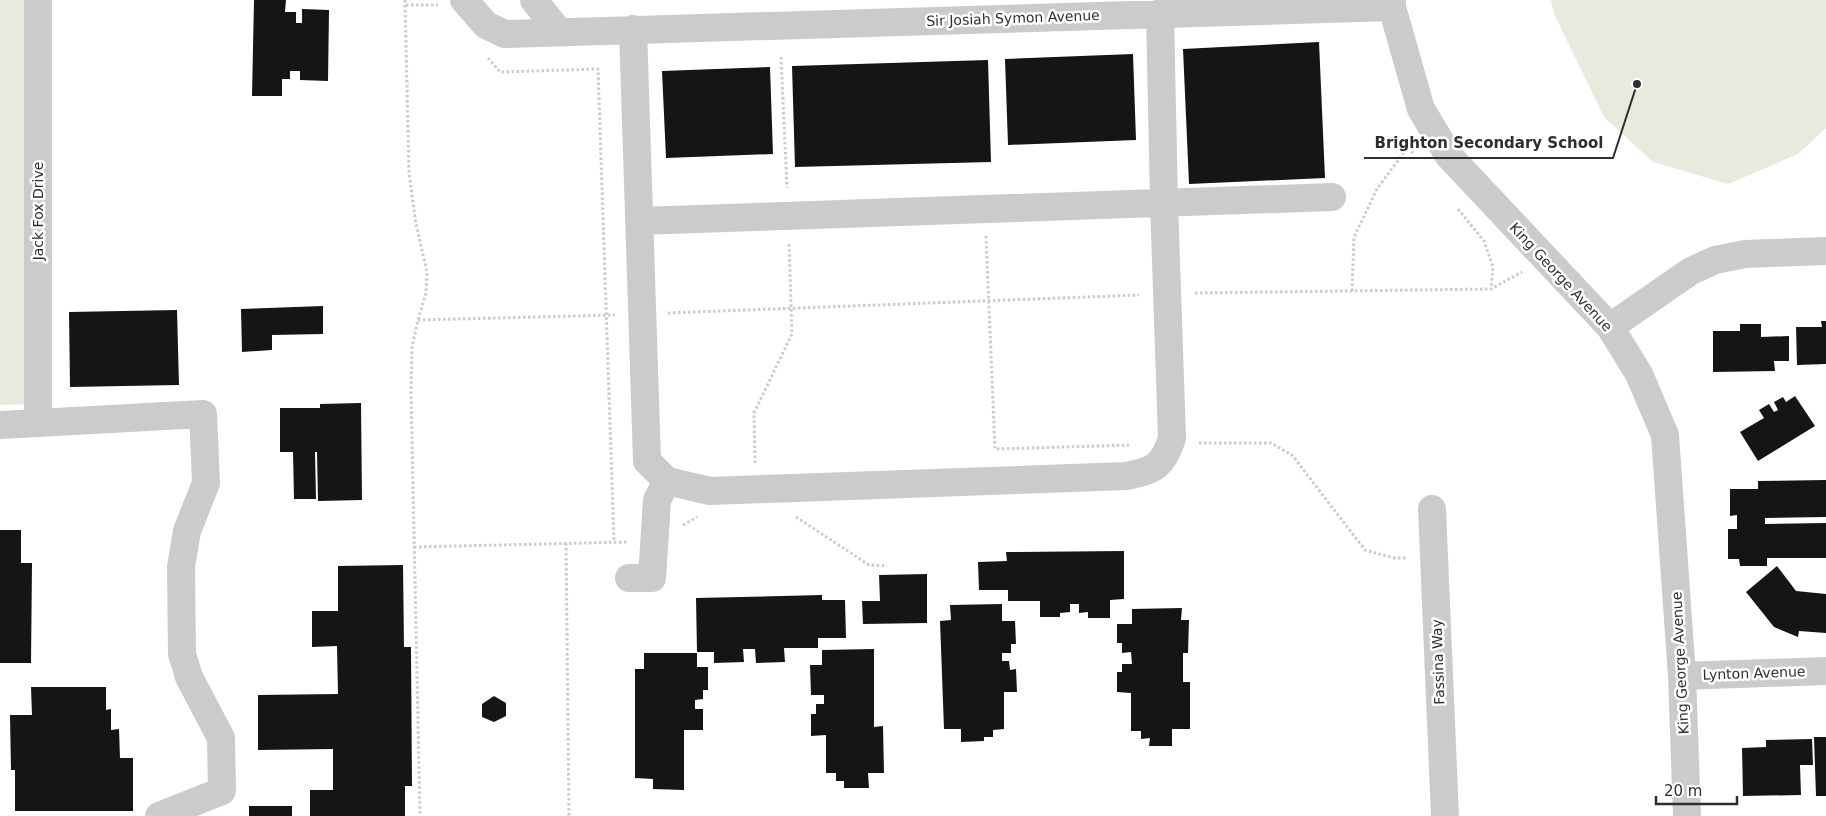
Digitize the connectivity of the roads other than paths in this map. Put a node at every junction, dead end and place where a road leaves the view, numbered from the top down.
1 (38, 0) edge
2 (534, 0) edge
3 (453, 3) edge
4 (1392, 3) edge
5 (1160, 14) junction
6 (633, 29) junction
7 (559, 32) junction
8 (1332, 197) dead end
9 (1164, 202) junction
10 (639, 221) junction
11 (1826, 251) edge
12 (1610, 328) junction
13 (38, 422) junction
14 (0, 425) edge
15 (667, 481) junction
16 (1432, 509) dead end
17 (629, 578) dead end
18 (1826, 671) edge
19 (1682, 676) junction
20 (159, 816) edge
21 (1445, 816) edge
22 (1687, 816) edge

1 - 13 street, Jack Fox Drive
2 - 7 street
3 - 7 street, Sir Josiah Symon Avenue
4 - 5 street, Sir Josiah Symon Avenue
4 - 12 street, King George Avenue
5 - 6 street, Sir Josiah Symon Avenue
5 - 9 street
6 - 7 street, Sir Josiah Symon Avenue
6 - 10 street
8 - 9 street
9 - 10 street
9 - 15 street
10 - 15 street
11 - 12 street
12 - 19 street, King George Avenue
13 - 14 street
13 - 20 street
15 - 17 street
16 - 21 street, Fassina Way
18 - 19 street, Lynton Avenue
19 - 22 street, King George Avenue

